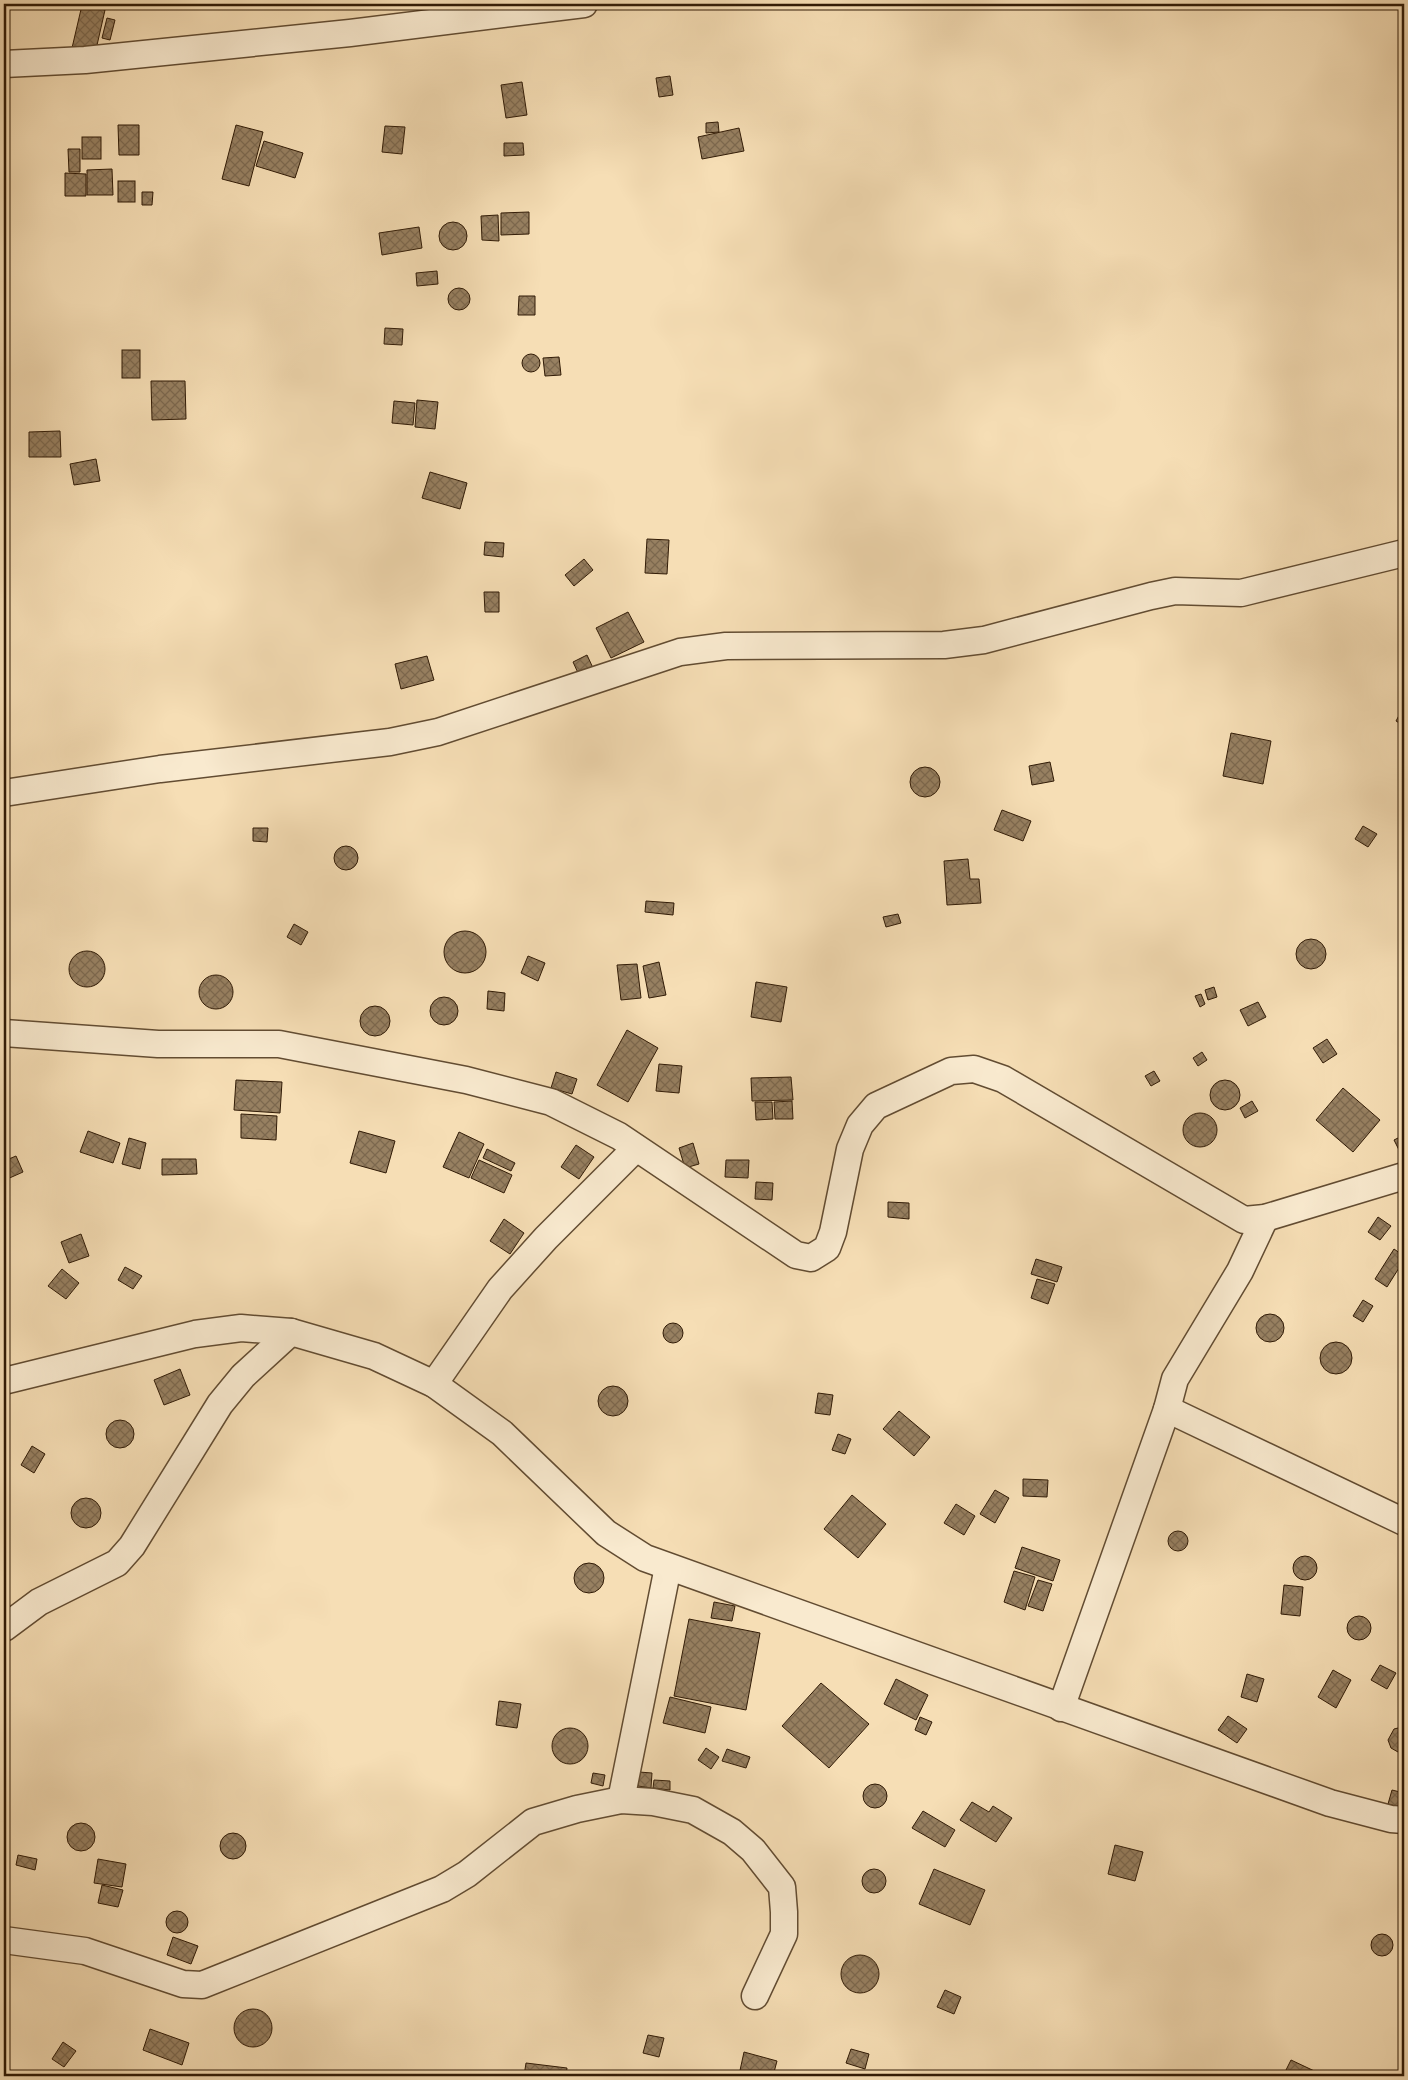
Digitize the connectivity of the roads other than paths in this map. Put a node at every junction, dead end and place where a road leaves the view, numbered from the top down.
1 (584, 4) edge
2 (4, 64) edge
3 (1404, 553) edge
4 (4, 792) edge
5 (4, 1033) edge
6 (636, 1148) junction
7 (1404, 1176) edge
8 (1266, 1218) junction
9 (291, 1332) junction
10 (4, 1380) edge
11 (434, 1384) junction
12 (1167, 1409) junction
13 (1404, 1522) edge
14 (668, 1567) junction
15 (4, 1628) edge
16 (1061, 1708) junction
17 (621, 1800) junction
18 (1404, 1820) edge
19 (4, 1940) edge
20 (755, 1996) dead end

1 - 2 street
3 - 4 street
5 - 6 street
6 - 8 street
6 - 11 street
7 - 8 street
8 - 12 street
9 - 10 street
9 - 11 street
9 - 15 street
11 - 14 street
12 - 13 street
12 - 16 street
14 - 16 street
14 - 17 street
16 - 18 street
17 - 19 street
17 - 20 street

